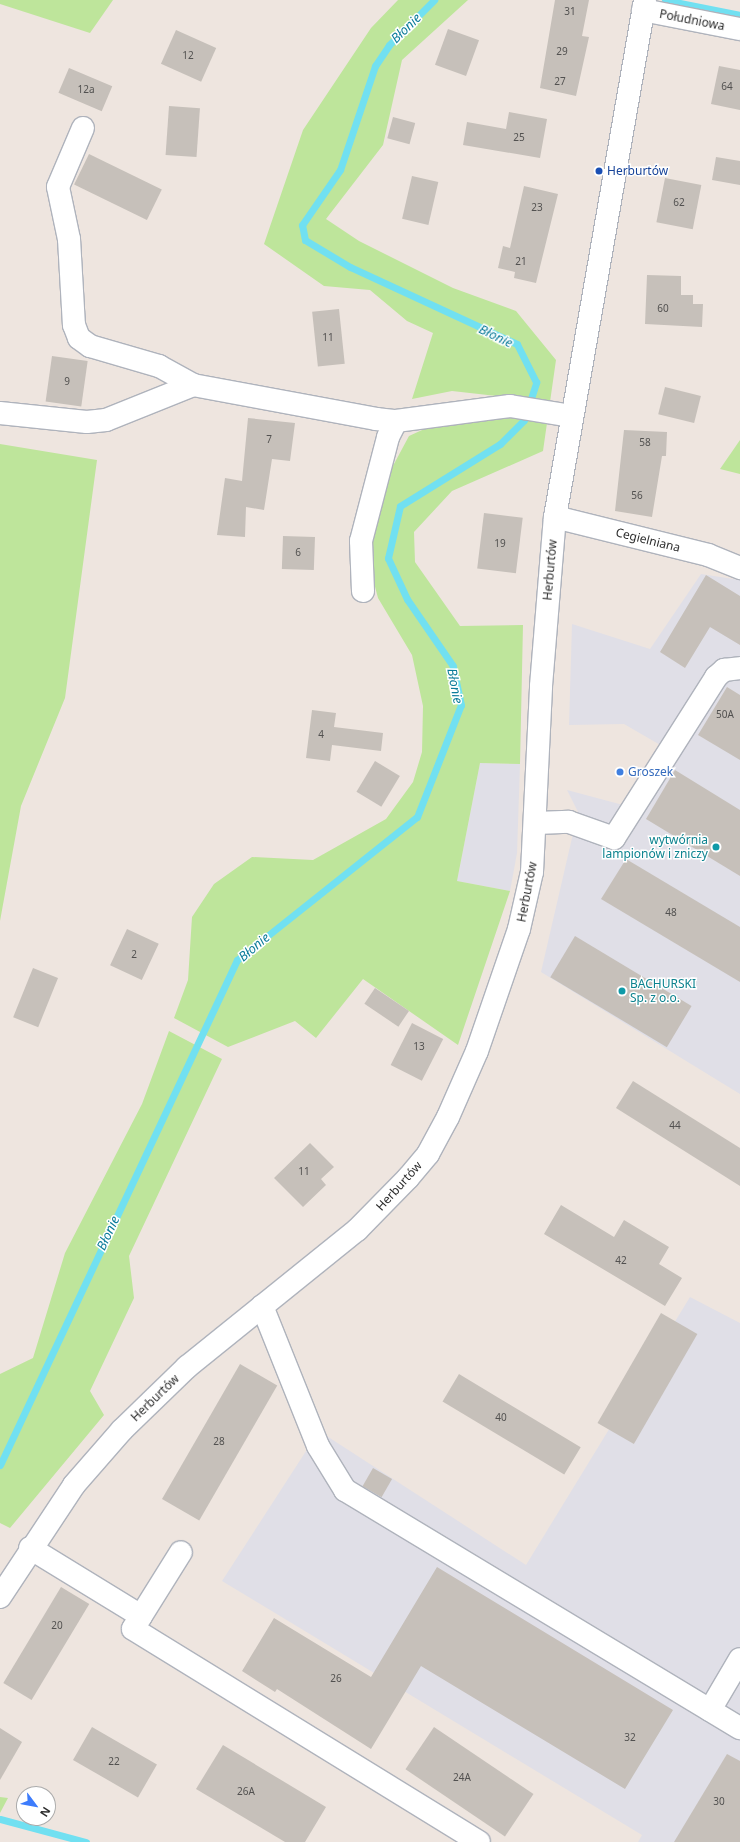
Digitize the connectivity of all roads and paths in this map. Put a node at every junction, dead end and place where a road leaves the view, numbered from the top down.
1 (644, 5) edge
2 (740, 29) edge
3 (83, 128) dead end
4 (193, 385) junction
5 (0, 413) edge
6 (563, 415) junction
7 (396, 421) junction
8 (555, 517) junction
9 (740, 568) edge
10 (364, 591) dead end
11 (740, 668) edge
12 (536, 823) junction
13 (262, 1306) junction
14 (30, 1548) junction
15 (181, 1552) dead end
16 (0, 1597) edge
17 (141, 1616) junction
18 (740, 1659) edge
19 (710, 1710) junction
20 (740, 1728) edge
21 (479, 1842) edge

1 - 2 street, Południowa
1 - 6 street, Herburtów
3 - 4 street
4 - 5 street
4 - 7 street
6 - 7 street
6 - 8 street, Herburtów
7 - 10 street
8 - 9 street, Cegielniana
8 - 12 street, Herburtów
11 - 12 street
12 - 13 street, Herburtów
13 - 14 street, Herburtów
13 - 19 street
14 - 16 street, Herburtów
14 - 17 street
15 - 17 street
17 - 21 street
18 - 19 street
19 - 20 street

